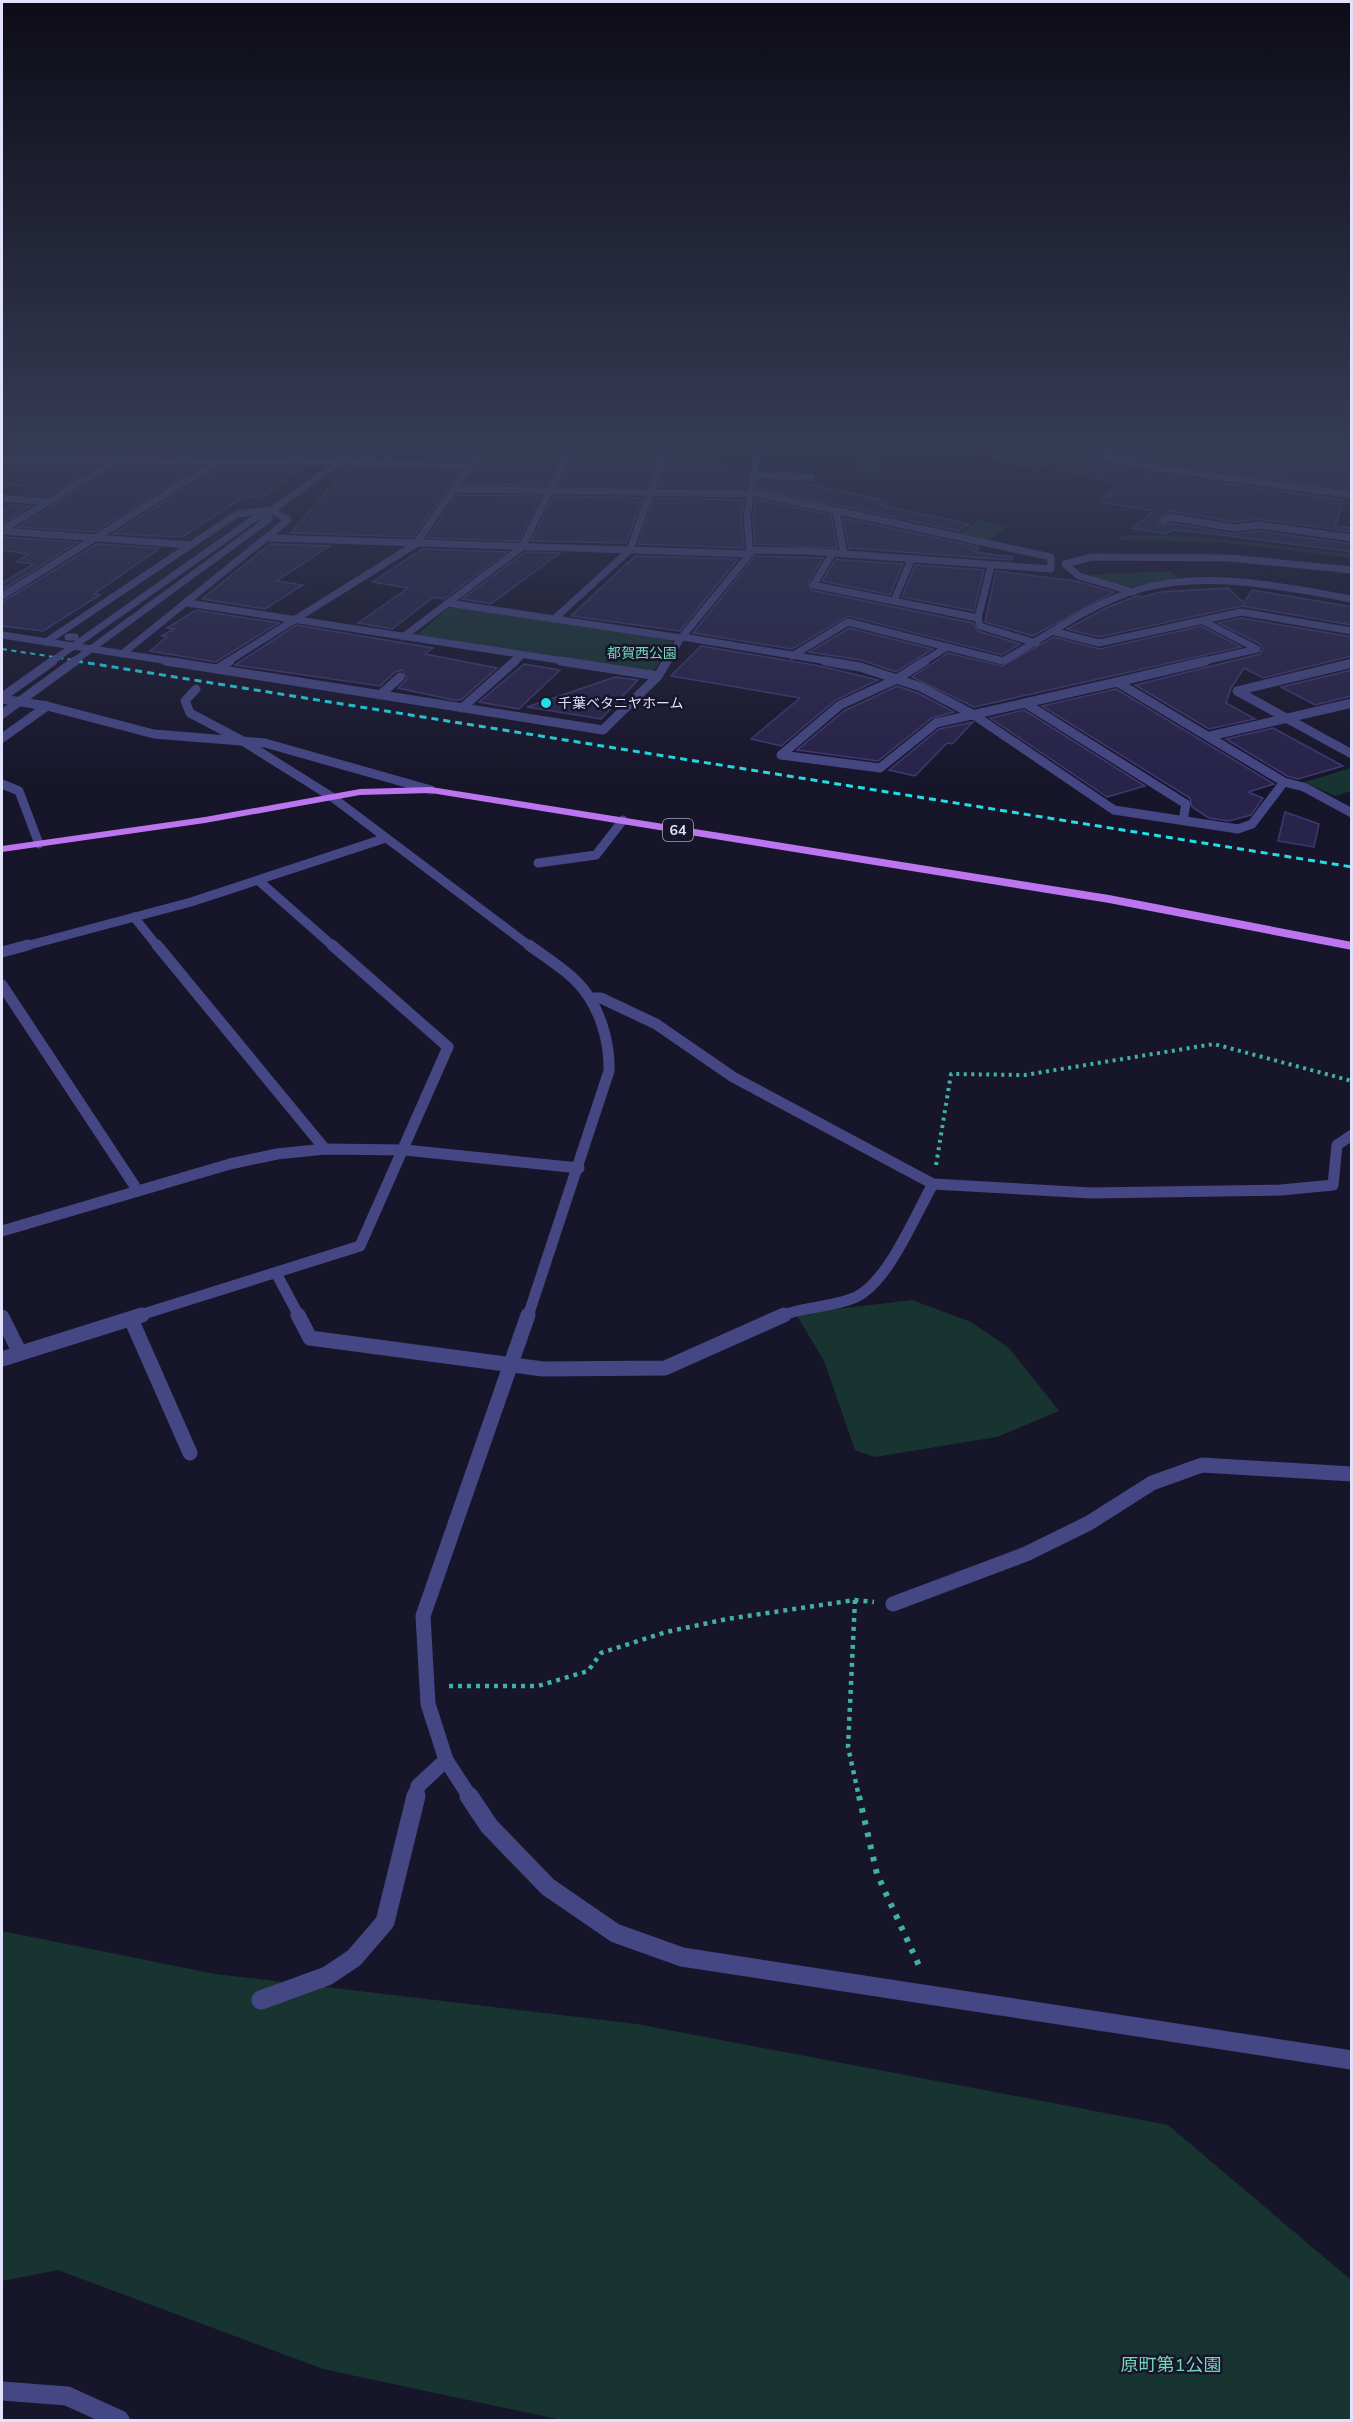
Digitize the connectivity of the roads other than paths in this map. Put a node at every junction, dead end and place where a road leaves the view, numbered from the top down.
1 (65, 556) edge
2 (174, 556) edge
3 (202, 556) edge
4 (213, 556) edge
5 (247, 556) edge
6 (397, 556) edge
7 (510, 556) edge
8 (623, 556) edge
9 (748, 556) edge
10 (831, 556) edge
11 (867, 556) edge
12 (1047, 556) edge
13 (911, 560) junction
14 (991, 566) junction
15 (1352, 570) edge
16 (1134, 592) junction
17 (2, 596) edge
18 (1352, 599) edge
19 (894, 601) junction
20 (188, 603) junction
21 (448, 603) junction
22 (978, 618) junction
23 (554, 619) junction
24 (297, 620) junction
25 (1203, 621) junction
26 (1352, 631) edge
27 (1056, 632) junction
28 (2, 635) edge
29 (403, 636) junction
30 (682, 638) junction
31 (46, 642) junction
32 (1036, 644) junction
33 (948, 647) junction
34 (122, 654) junction
35 (522, 655) junction
36 (792, 656) junction
37 (1352, 663) edge
38 (217, 669) junction
39 (658, 676) junction
40 (400, 677) dead end
41 (897, 679) junction
42 (1117, 682) junction
43 (196, 689) dead end
44 (380, 695) junction
45 (2, 698) edge
46 (1025, 703) junction
47 (1352, 703) edge
48 (47, 706) junction
49 (462, 708) junction
50 (2, 714) edge
51 (974, 716) junction
52 (1287, 719) junction
53 (1210, 736) junction
54 (2, 738) edge
55 (241, 740) junction
56 (1350, 752) edge
57 (1284, 782) junction
58 (2, 784) edge
59 (432, 790) junction
60 (332, 797) junction
61 (1352, 813) edge
62 (623, 820) junction
63 (1183, 820) junction
64 (386, 838) junction
65 (39, 844) junction
66 (2, 849) edge
67 (538, 863) dead end
68 (259, 881) junction
69 (134, 917) junction
70 (1352, 946) edge
71 (2, 952) edge
72 (2, 985) edge
73 (590, 998) junction
74 (1352, 1135) edge
75 (325, 1149) junction
76 (405, 1150) junction
77 (579, 1168) junction
78 (933, 1184) junction
79 (138, 1191) junction
80 (2, 1231) edge
81 (276, 1273) junction
82 (2, 1317) edge
83 (131, 1319) junction
84 (20, 1353) junction
85 (2, 1359) edge
86 (512, 1364) junction
87 (190, 1453) dead end
88 (1352, 1474) edge
89 (893, 1604) road end
90 (446, 1760) junction
91 (261, 2000) dead end
92 (1352, 2060) edge
93 (2, 2391) edge
94 (120, 2421) edge

1 - 17 street
2 - 31 street
3 - 45 street, bridge
4 - 50 street, bridge
5 - 20 street
6 - 24 street
7 - 21 street
8 - 23 street
9 - 30 street
10 - 19 street
11 - 13 street
12 - 14 street
13 - 14 street
13 - 19 street
14 - 22 street
15 - 16 street
16 - 18 street
16 - 27 street
19 - 22 street
20 - 24 street
20 - 34 street
21 - 23 street
21 - 29 street
22 - 32 street
23 - 30 street
24 - 29 street
24 - 38 street
25 - 26 street
25 - 27 street
25 - 42 street
27 - 32 street
28 - 31 street
29 - 35 street
30 - 36 street
30 - 39 street
31 - 34 street
32 - 33 street
33 - 36 street
33 - 41 street
34 - 38 street
35 - 39 street
35 - 49 street
36 - 41 street
37 - 52 street
38 - 44 street
39 - 49 street
40 - 44 street
41 - 51 street
41 - 51 street
42 - 46 street
42 - 53 street
43 - 55 street
44 - 49 street
45 - 48 street
46 - 51 street
46 - 63 street
47 - 52 street
48 - 54 street
48 - 55 street
51 - 63 street
52 - 53 street
52 - 56 street
53 - 57 street
55 - 59 street
55 - 60 street
57 - 61 street
57 - 63 street
58 - 65 street
59 - 60 main road, 64
59 - 62 main road, 64
60 - 64 street
60 - 65 main road, 64
62 - 67 street
62 - 70 main road, 64
64 - 68 street
64 - 73 street
65 - 66 main road, 64
68 - 69 street
68 - 76 street
69 - 71 street
69 - 75 street
72 - 79 street
73 - 77 street
73 - 78 street
74 - 78 street
75 - 76 street
75 - 79 street
76 - 77 street
76 - 81 street
77 - 86 street
78 - 86 street
79 - 80 street
81 - 83 street
81 - 86 street
82 - 84 street
83 - 84 street
83 - 87 street
84 - 85 street
86 - 90 street
88 - 89 street
90 - 91 street
90 - 92 street
93 - 94 street

